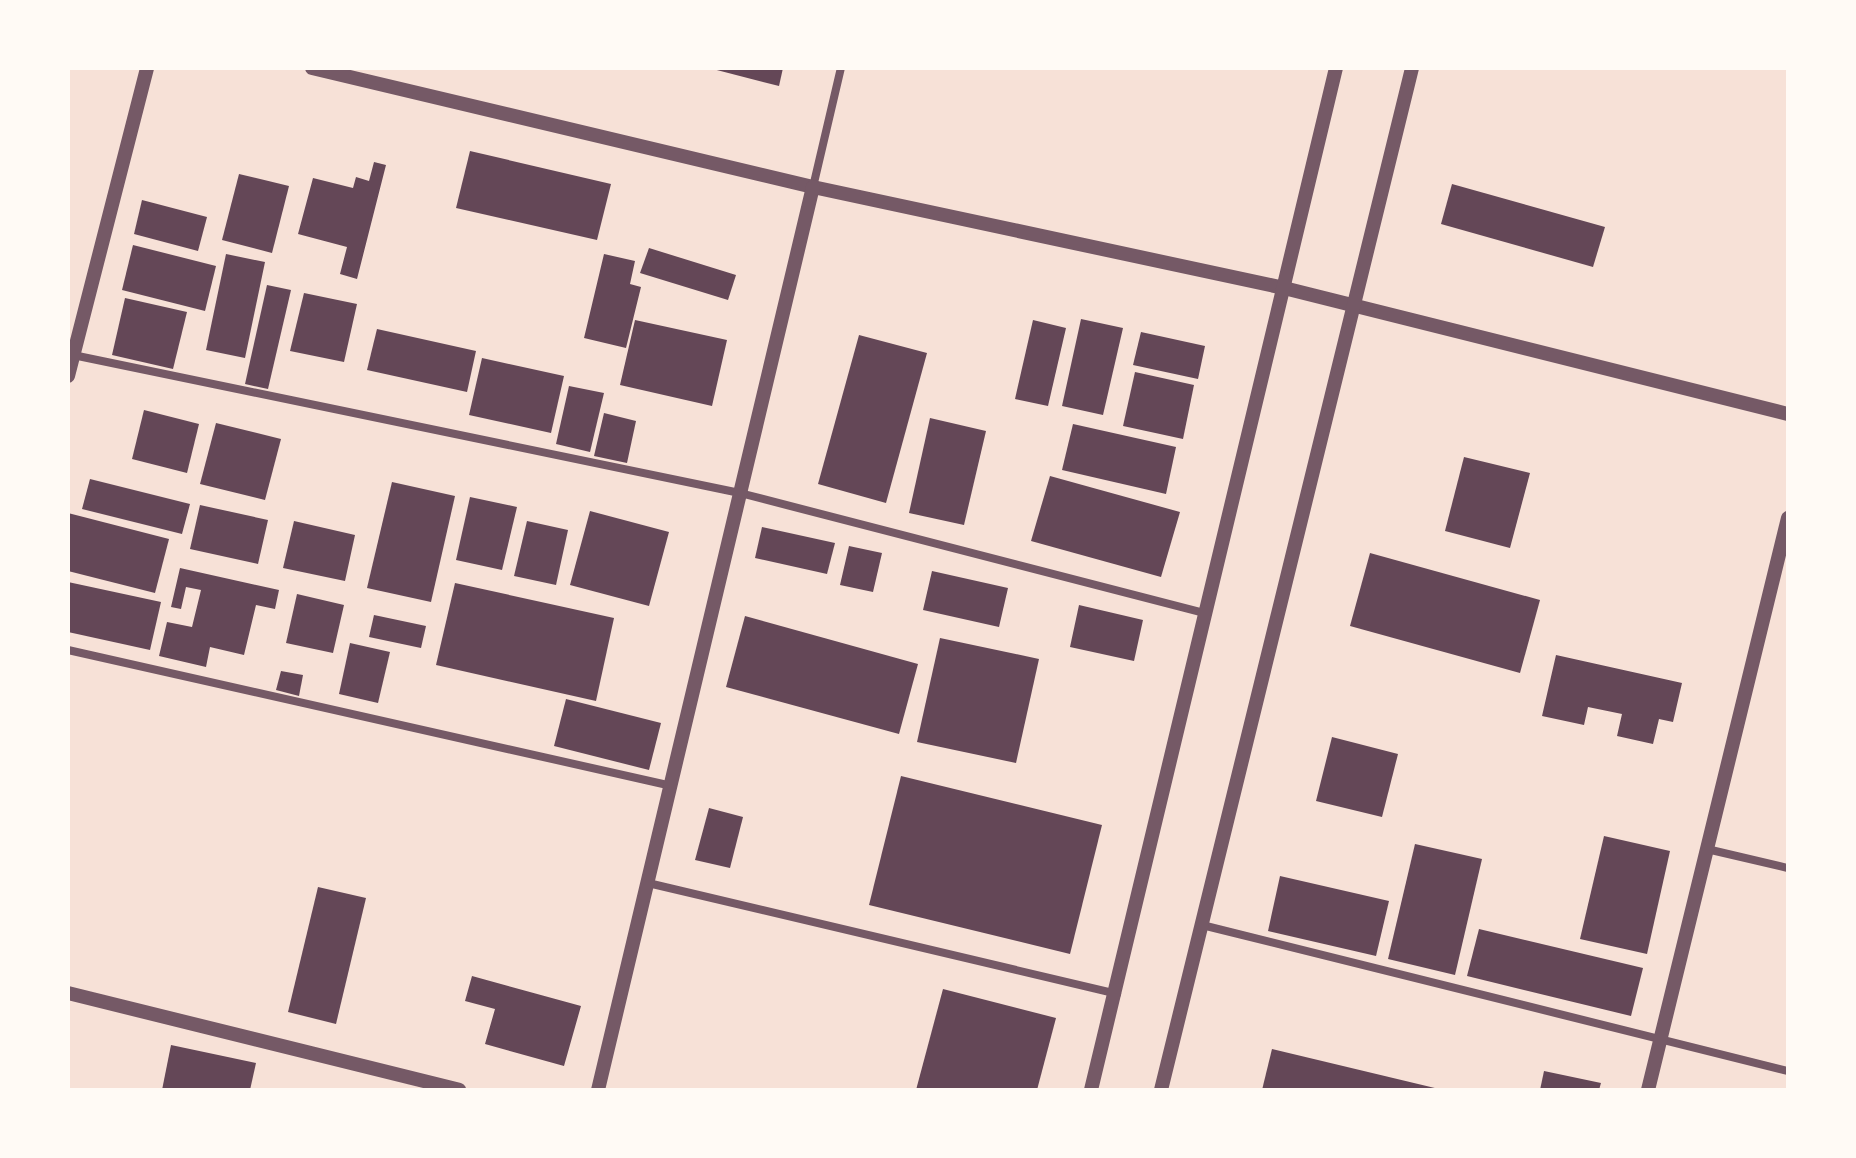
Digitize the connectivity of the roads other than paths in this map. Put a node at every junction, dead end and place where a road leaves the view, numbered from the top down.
1 (147, 68) edge
2 (312, 68) edge
3 (841, 68) edge
4 (1336, 68) edge
5 (1412, 68) edge
6 (813, 187) junction
7 (1288, 289) junction
8 (1357, 306) junction
9 (70, 355) edge
10 (68, 376) edge
11 (1788, 414) edge
12 (740, 493) junction
13 (1788, 518) edge
14 (1204, 613) junction
15 (68, 650) edge
16 (672, 786) junction
17 (1711, 850) junction
18 (1788, 868) edge
19 (648, 883) junction
20 (1202, 925) junction
21 (68, 993) edge
22 (1118, 994) junction
23 (1659, 1041) junction
24 (1788, 1071) edge
25 (459, 1090) edge
26 (598, 1090) edge
27 (1091, 1090) edge
28 (1161, 1090) edge
29 (1648, 1090) edge

1 - 9 street
2 - 6 street
3 - 6 street
4 - 7 street
5 - 8 street
6 - 7 street
6 - 12 street
7 - 8 street
7 - 14 street
8 - 11 street
8 - 20 street
9 - 10 street
9 - 12 street
12 - 14 street
12 - 16 street
13 - 17 street
14 - 22 street
15 - 16 street
16 - 19 street
17 - 18 street
17 - 23 street
19 - 22 street
19 - 26 street
20 - 23 street
20 - 28 street
21 - 25 street
22 - 27 street
23 - 24 street
23 - 29 street

